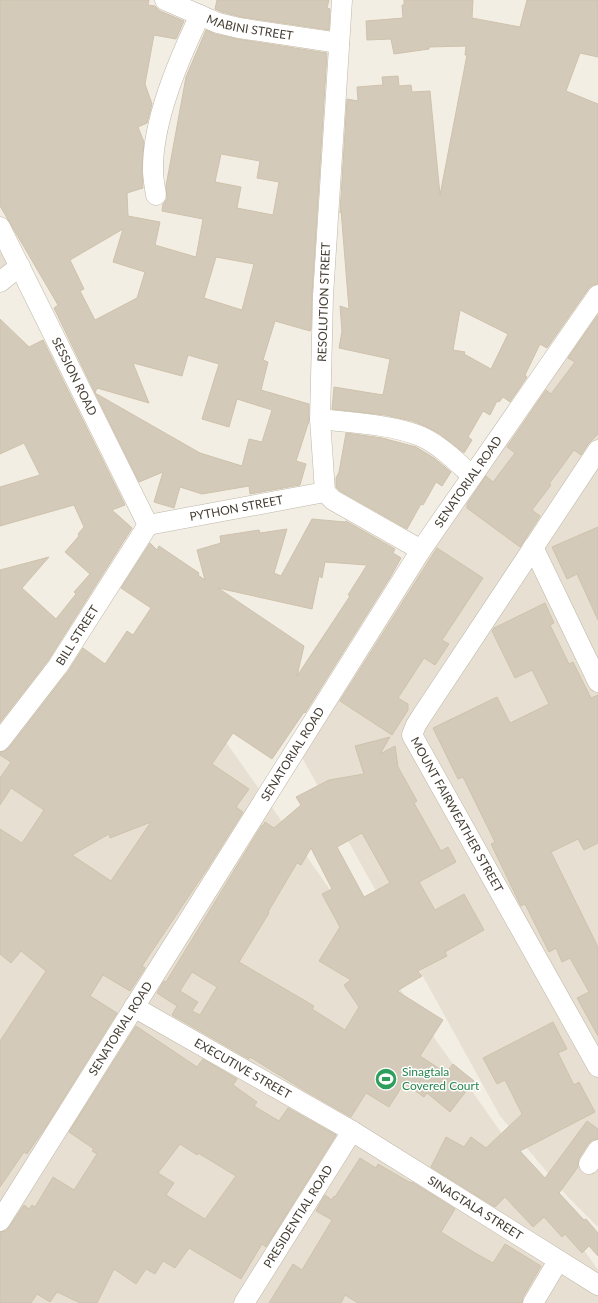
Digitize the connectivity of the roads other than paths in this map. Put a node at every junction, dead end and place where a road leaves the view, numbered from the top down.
1 (165, 0) edge
2 (342, 0) edge
3 (200, 15) junction
4 (340, 43) junction
5 (156, 195) dead end
6 (0, 227) edge
7 (20, 266) junction
8 (0, 282) edge
9 (598, 295) edge
10 (320, 419) junction
11 (598, 450) edge
12 (472, 476) junction
13 (325, 492) junction
14 (148, 525) junction
15 (533, 547) junction
16 (421, 550) junction
17 (598, 682) edge
18 (0, 741) edge
19 (134, 1006) junction
20 (598, 1067) edge
21 (352, 1131) junction
22 (0, 1221) edge
23 (558, 1261) junction
24 (598, 1285) edge
25 (244, 1303) edge
26 (533, 1303) edge

1 - 3 street, MABINI STREET
2 - 4 street, RESOLUTION STREET
3 - 4 street, MABINI STREET
3 - 5 street
4 - 10 street, RESOLUTION STREET
6 - 7 street, SESSION ROAD
7 - 8 street
7 - 14 street, SESSION ROAD
9 - 12 street, SENATORIAL ROAD
10 - 12 street
10 - 13 street, RESOLUTION STREET
11 - 15 street, MOUNT FAIRWEATHER STREET
12 - 16 street, SENATORIAL ROAD
13 - 14 street, PYTHON STREET
13 - 16 street
14 - 18 street, BILL STREET
15 - 17 street
15 - 20 street, MOUNT FAIRWEATHER STREET
16 - 19 street, SENATORIAL ROAD
19 - 21 street, EXECUTIVE STREET
19 - 22 street, SENATORIAL ROAD
21 - 23 street, SINAGTALA STREET
21 - 25 street, PRESIDENTIAL ROAD
23 - 24 street, SINAGTALA STREET
23 - 26 street

